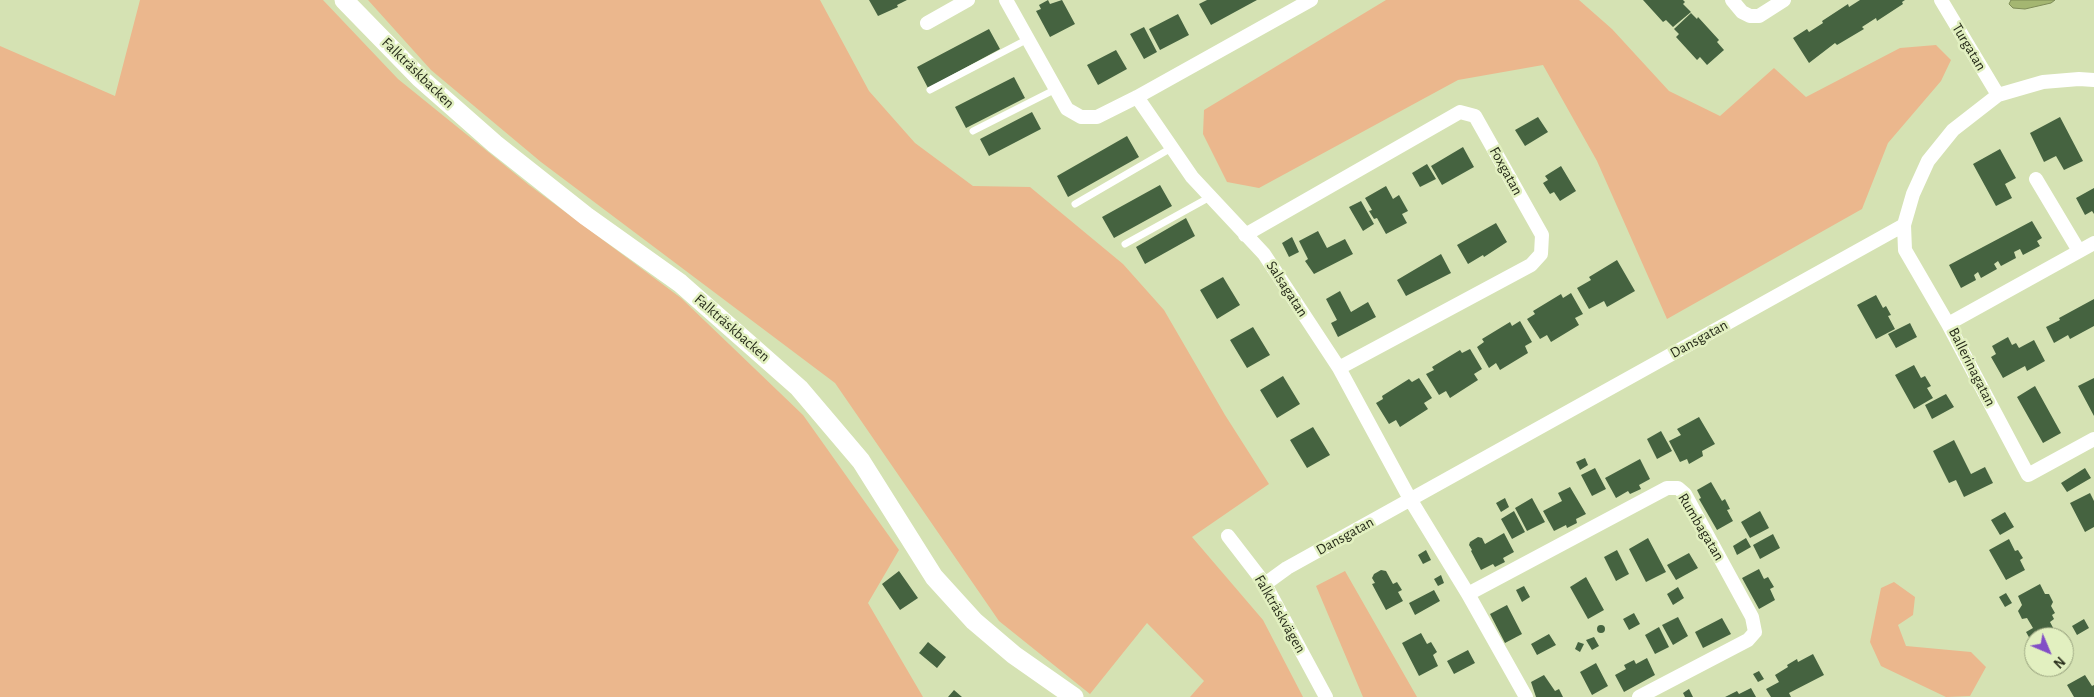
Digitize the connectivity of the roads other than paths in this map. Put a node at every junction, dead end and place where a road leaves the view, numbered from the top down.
1 (344, 0) edge
2 (968, 0) edge
3 (1006, 0) edge
4 (1311, 0) edge
5 (1732, 0) edge
6 (1784, 0) edge
7 (1941, 0) edge
8 (927, 23) dead end
9 (1028, 39) junction
10 (2094, 80) edge
11 (1056, 88) junction
12 (930, 90) dead end
13 (1998, 95) junction
14 (1137, 97) junction
15 (973, 131) dead end
16 (1173, 148) junction
17 (2036, 179) dead end
18 (1210, 197) junction
19 (1075, 204) dead end
20 (1904, 225) junction
21 (1245, 235) junction
22 (2094, 243) edge
23 (1125, 244) dead end
24 (2079, 251) junction
25 (1948, 324) junction
26 (1339, 368) junction
27 (2094, 439) edge
28 (1410, 499) junction
29 (1228, 536) dead end
30 (1265, 584) junction
31 (1468, 594) junction
32 (1074, 697) edge
33 (1326, 697) edge
34 (1526, 697) edge
35 (1639, 697) edge

1 - 32 street, Falkträskbacken
2 - 8 street
3 - 9 street
4 - 14 street
5 - 6 street
7 - 13 street, Turgatan
9 - 11 street
9 - 12 lane
10 - 13 street
11 - 14 street
11 - 15 lane
13 - 20 street
14 - 16 street, Salsagatan
16 - 18 street, Salsagatan
16 - 19 lane
17 - 24 street
18 - 21 street, Salsagatan
18 - 23 lane
20 - 25 street
20 - 28 street, Dansgatan
21 - 26 street, Salsagatan
21 - 26 street, Foxgatan
22 - 24 street, Ballerinagatan
24 - 25 street, Ballerinagatan
25 - 27 street, Ballerinagatan
26 - 28 street, Salsagatan
28 - 30 street, Dansgatan
28 - 31 street
29 - 30 street, Falkträskvägen
30 - 33 street, Falkträskvägen
31 - 34 street
31 - 35 street, Rumbagatan

